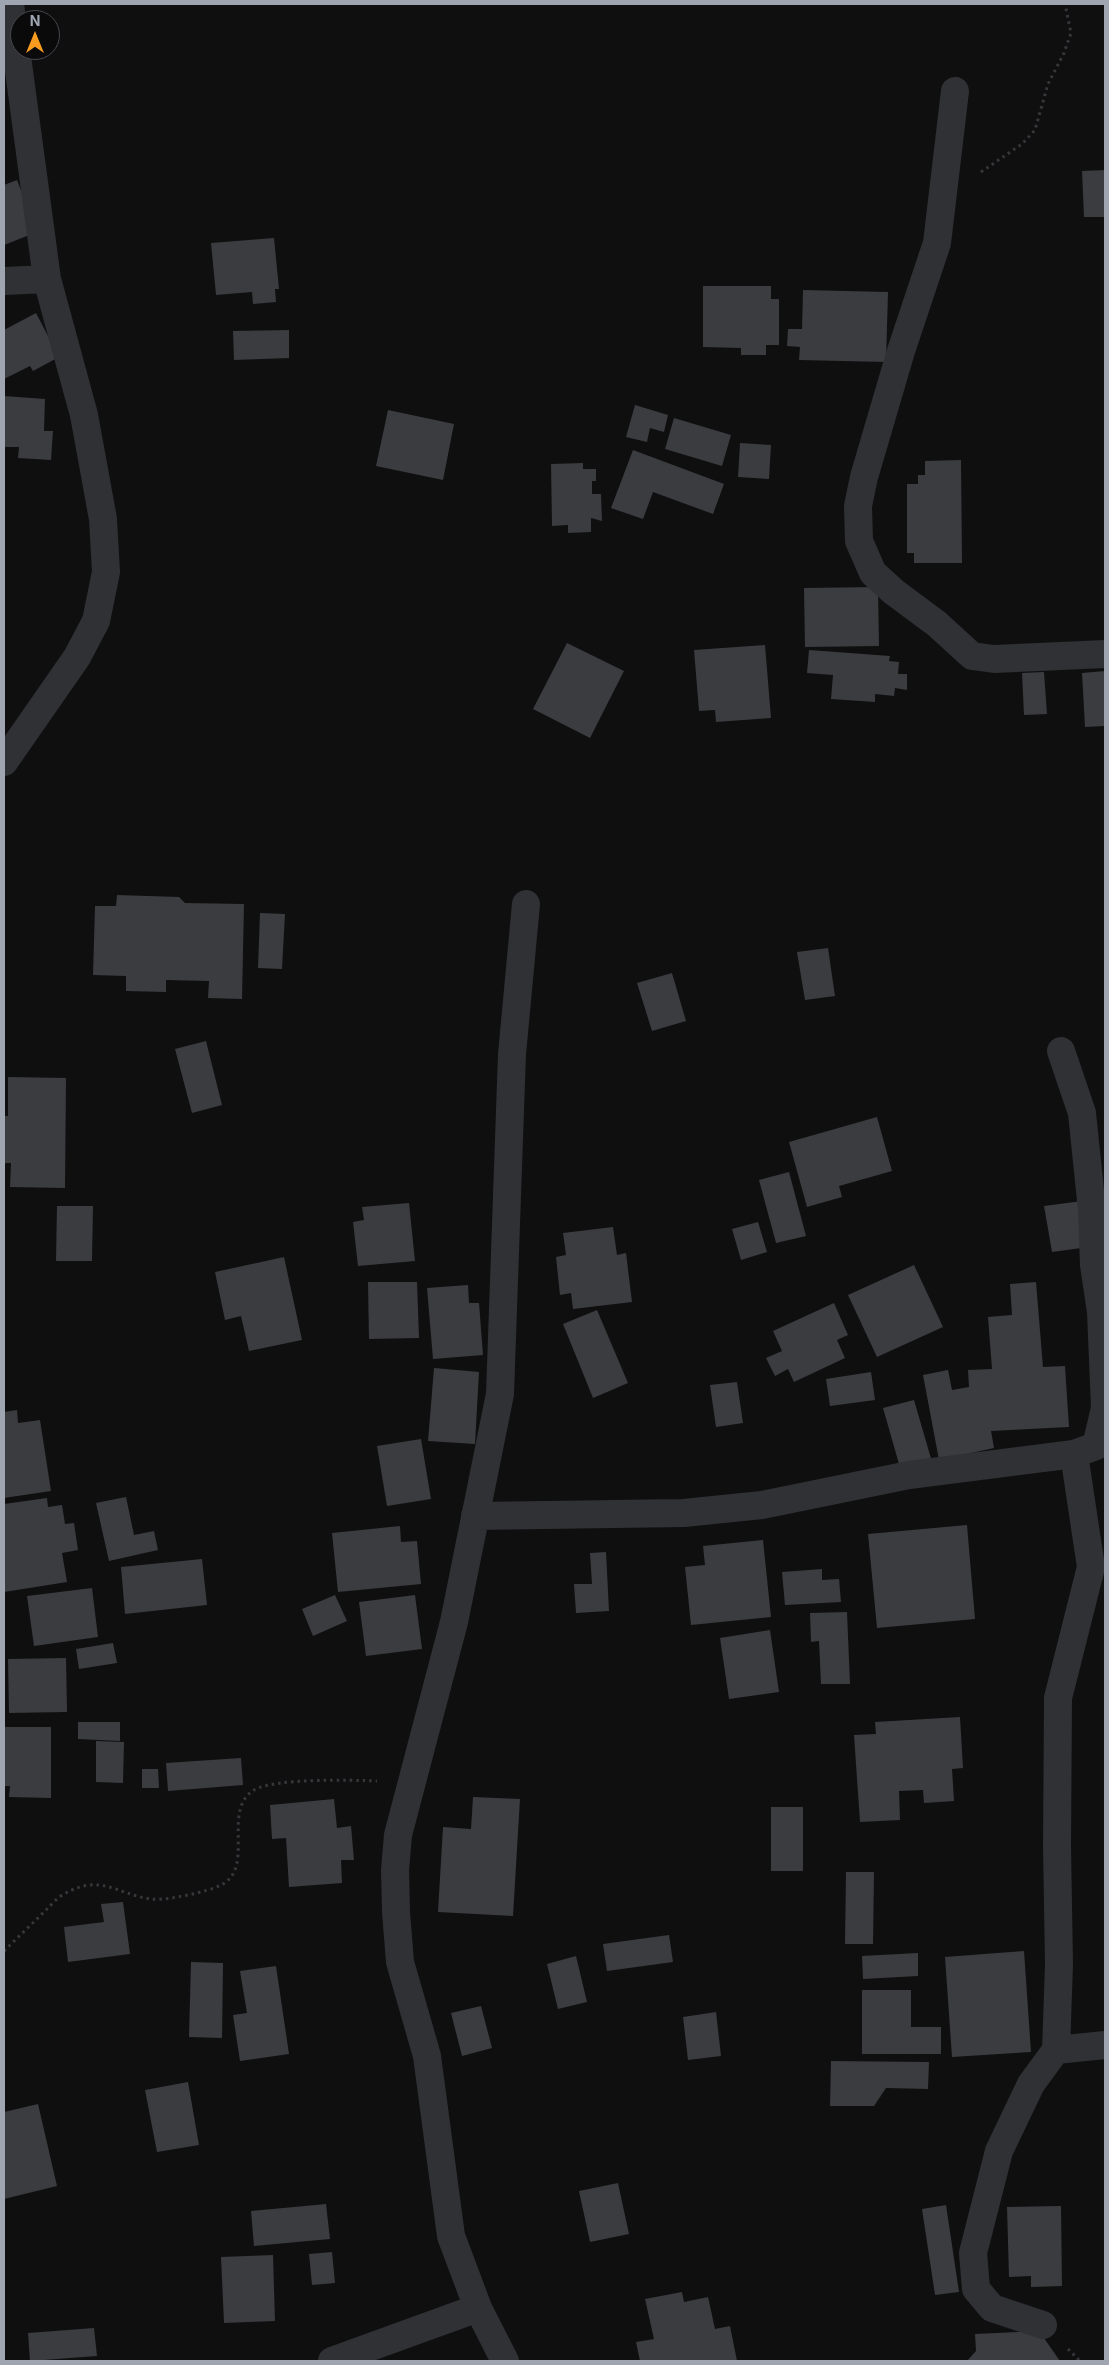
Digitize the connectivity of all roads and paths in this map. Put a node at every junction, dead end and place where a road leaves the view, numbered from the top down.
1 (10, 4) edge
2 (1065, 4) edge
3 (955, 91) dead end
4 (942, 200) junction
5 (47, 279) junction
6 (4, 281) edge
7 (1105, 654) edge
8 (4, 762) edge
9 (526, 904) dead end
10 (1061, 1051) dead end
11 (1074, 1454) junction
12 (475, 1516) junction
13 (1098, 1570) edge
14 (411, 1781) junction
15 (4, 1951) edge
16 (1105, 2045) edge
17 (1056, 2050) junction
18 (478, 2308) junction
19 (1042, 2325) dead end
20 (332, 2361) edge
21 (505, 2361) edge

1 - 5 street
2 - 4 path
3 - 4 street
4 - 7 street
5 - 6 street
5 - 8 street
9 - 12 street
10 - 11 street
11 - 12 street
11 - 13 street
12 - 14 street
13 - 17 street
14 - 15 path
14 - 18 street
16 - 17 street
17 - 19 street
18 - 20 street
18 - 21 street

